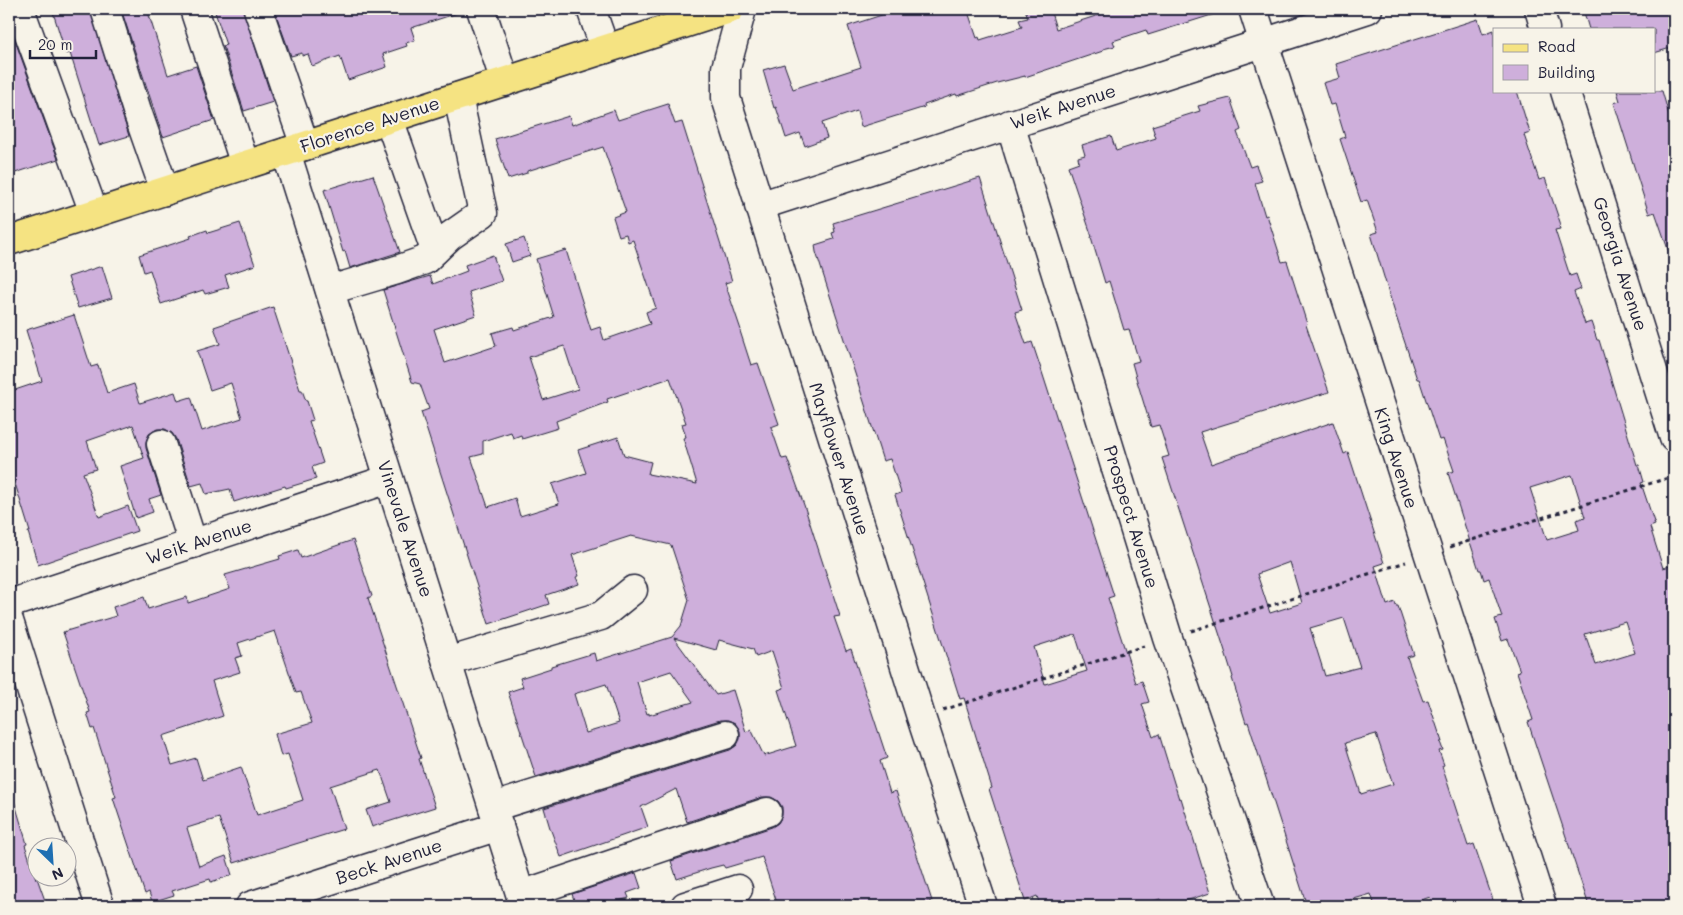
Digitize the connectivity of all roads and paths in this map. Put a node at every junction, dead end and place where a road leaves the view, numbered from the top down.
1 (20, 9) edge
2 (105, 9) edge
3 (194, 9) edge
4 (258, 9) edge
5 (481, 9) edge
6 (591, 9) edge
7 (730, 9) edge
8 (742, 9) edge
9 (1253, 9) edge
10 (1368, 9) edge
11 (1539, 9) edge
12 (1545, 28) edge
13 (1263, 43) junction
14 (605, 49) junction
15 (505, 82) junction
16 (1565, 92) edge
17 (458, 97) junction
18 (389, 119) junction
19 (1010, 124) junction
20 (295, 149) junction
21 (245, 165) junction
22 (165, 190) junction
23 (759, 206) junction
24 (94, 213) junction
25 (9, 241) edge
26 (435, 250) junction
27 (330, 290) junction
28 (1674, 438) edge
29 (161, 444) dead end
30 (1674, 476) edge
31 (389, 479) junction
32 (193, 544) junction
33 (1428, 555) junction
34 (633, 590) dead end
35 (9, 604) edge
36 (9, 621) edge
37 (1168, 638) junction
38 (447, 662) junction
39 (921, 717) junction
40 (725, 735) dead end
41 (767, 812) dead end
42 (496, 816) junction
43 (738, 889) dead end
44 (523, 901) edge
45 (100, 906) edge
46 (250, 906) edge
47 (685, 906) edge
48 (983, 906) edge
49 (1260, 906) edge
50 (1542, 906) edge

1 - 24 street
2 - 22 street
3 - 21 street
4 - 20 street, Vinevale Avenue
5 - 15 street
6 - 14 street
7 - 14 main road, Florence Avenue
8 - 23 street, Mayflower Avenue
9 - 13 street, King Avenue
10 - 13 street, Weik Avenue
11 - 12 street
13 - 19 street, Weik Avenue
13 - 33 street, King Avenue
14 - 15 main road, Florence Avenue
15 - 17 main road, Florence Avenue
16 - 28 street, Georgia Avenue
17 - 18 main road, Florence Avenue
17 - 26 street
18 - 20 main road, Florence Avenue
18 - 26 street
19 - 23 street, Weik Avenue
19 - 37 street, Prospect Avenue
20 - 21 main road, Florence Avenue
20 - 27 street, Vinevale Avenue
21 - 22 main road, Florence Avenue
22 - 24 main road, Florence Avenue
23 - 39 street, Mayflower Avenue
24 - 25 main road, Florence Avenue
26 - 27 street
27 - 31 street, Vinevale Avenue
29 - 32 street
30 - 33 path
31 - 32 street, Weik Avenue
31 - 38 street, Vinevale Avenue
32 - 35 street, Weik Avenue
33 - 37 path
33 - 50 street, King Avenue
34 - 38 street
36 - 45 street
37 - 39 path
37 - 49 street, Prospect Avenue
38 - 42 street, Vinevale Avenue
39 - 48 street, Mayflower Avenue
40 - 42 street, Beck Avenue
41 - 44 street
42 - 44 street, Vinevale Avenue
42 - 46 street, Beck Avenue
43 - 47 street

